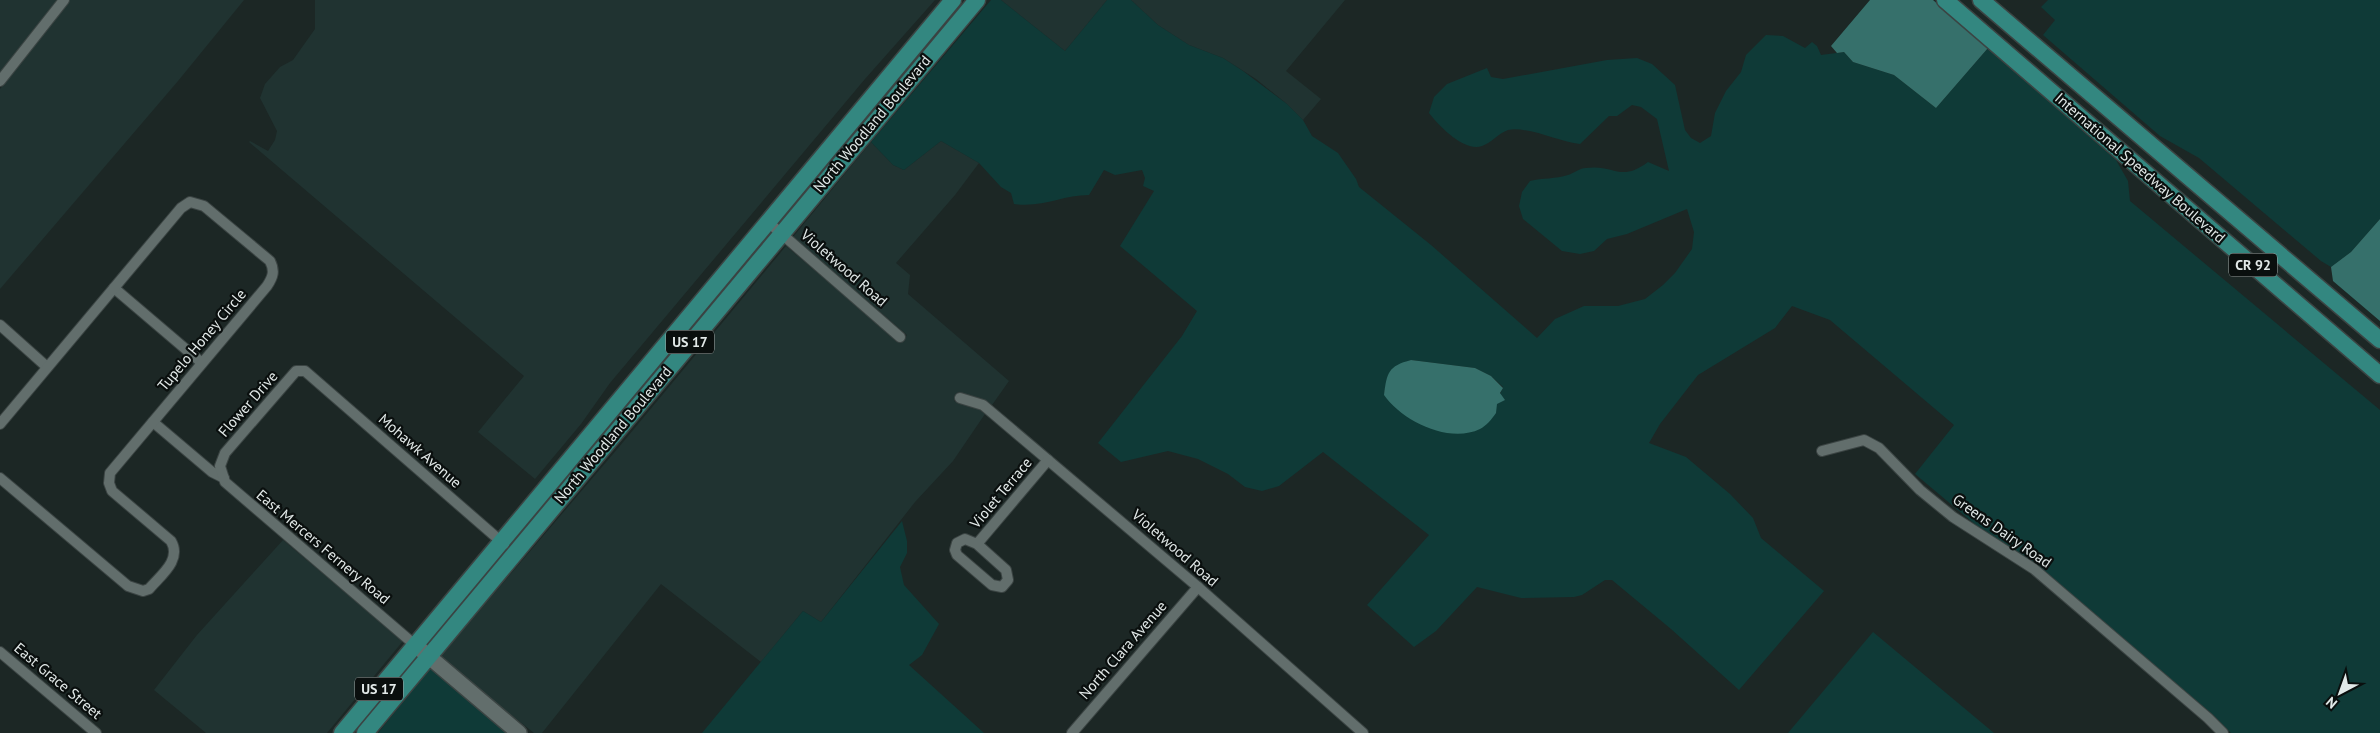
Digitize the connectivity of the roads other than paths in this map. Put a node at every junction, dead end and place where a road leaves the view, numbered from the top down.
1 (64, 0) edge
2 (958, 0) edge
3 (976, 0) edge
4 (1946, 0) edge
5 (1981, 0) edge
6 (948, 6) edge
7 (960, 20) junction
8 (933, 52) junction
9 (0, 81) edge
10 (768, 222) junction
11 (780, 233) junction
12 (114, 288) junction
13 (0, 325) edge
14 (900, 337) dead end
15 (2380, 340) edge
16 (202, 363) junction
17 (48, 367) junction
18 (305, 371) joint
19 (2380, 375) edge
20 (960, 398) dead end
21 (153, 422) junction
22 (0, 424) edge
23 (587, 439) junction
24 (601, 450) junction
25 (1822, 451) dead end
26 (1048, 460) junction
27 (220, 466) joint
28 (0, 478) edge
29 (224, 478) junction
30 (501, 542) junction
31 (977, 544) junction
32 (514, 554) junction
33 (1198, 586) junction
34 (416, 645) junction
35 (0, 652) edge
36 (429, 656) junction
37 (96, 733) edge
38 (342, 733) edge
39 (365, 733) edge
40 (518, 733) edge
41 (1072, 733) edge
42 (1363, 733) edge
43 (2224, 733) edge

1 - 9 street
2 - 7 main road
3 - 7 main road, North Woodland Boulevard / US 17
4 - 19 main road, International Speedway Boulevard / CR 92
5 - 15 main road, International Speedway Boulevard / CR 92
6 - 8 main road
6 - 10 main road, North Woodland Boulevard / US 17
7 - 8 main road, North Woodland Boulevard / US 17
8 - 11 main road, North Woodland Boulevard / US 17
10 - 11 street, Violetwood Road
10 - 23 main road, North Woodland Boulevard / US 17
11 - 14 street, Violetwood Road
11 - 24 main road, North Woodland Boulevard / US 17
12 - 16 street
12 - 16 street, Tupelo Honey Circle
12 - 17 street, Tupelo Honey Circle
13 - 17 street
16 - 21 street, Tupelo Honey Circle
17 - 22 street, Tupelo Honey Circle
18 - 27 street, Flower Drive
18 - 30 street, Mohawk Avenue
20 - 26 street, Violetwood Road
21 - 28 street, Tupelo Honey Circle
21 - 29 street
23 - 24 street
23 - 30 main road, North Woodland Boulevard / US 17
24 - 32 main road, North Woodland Boulevard / US 17
25 - 43 street, Greens Dairy Road
26 - 31 street, Violet Terrace
26 - 33 street, Violetwood Road
27 - 29 street, East Mercers Fernery Road
29 - 34 street, East Mercers Fernery Road
30 - 32 street, Mohawk Avenue
30 - 34 main road, North Woodland Boulevard / US 17
31 - 31 street, Violet Terrace
32 - 36 main road, North Woodland Boulevard / US 17
33 - 41 street, North Clara Avenue
33 - 42 street, Violetwood Road
34 - 36 street
34 - 38 main road, North Woodland Boulevard / US 17
35 - 37 street, East Grace Street
36 - 39 main road, North Woodland Boulevard / US 17
36 - 40 street

